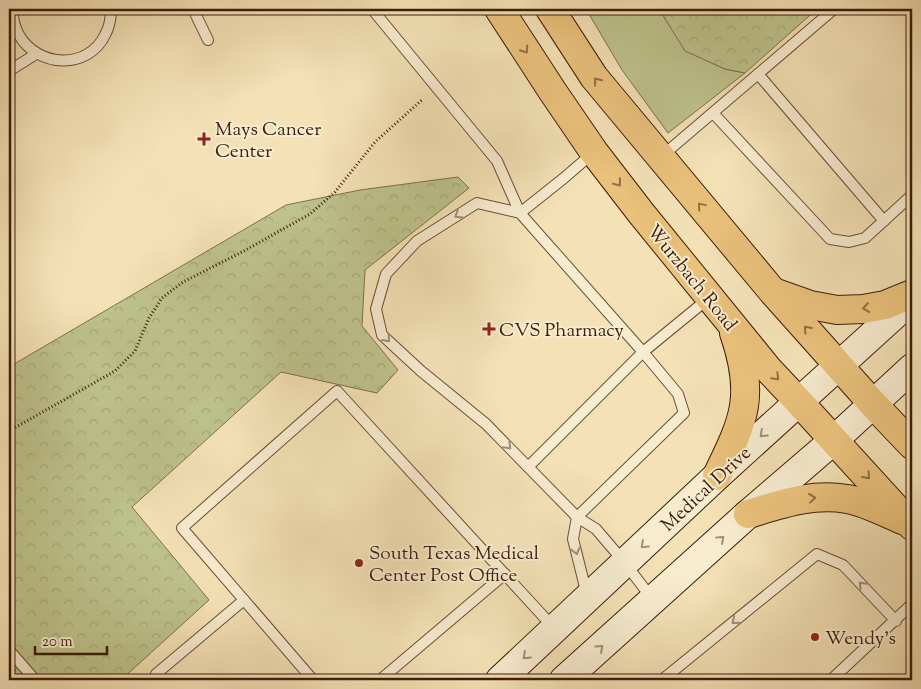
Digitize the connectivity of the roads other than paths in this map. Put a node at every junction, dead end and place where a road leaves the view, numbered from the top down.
1 (14, 9) edge
2 (111, 9) edge
3 (193, 9) edge
4 (372, 9) edge
5 (499, 9) edge
6 (550, 9) edge
7 (834, 9) edge
8 (208, 40) dead end
9 (36, 54) junction
10 (9, 71) edge
11 (758, 74) junction
12 (713, 113) junction
13 (594, 152) junction
14 (661, 158) junction
15 (912, 195) edge
16 (520, 214) junction
17 (884, 221) junction
18 (773, 292) junction
19 (912, 294) edge
20 (710, 298) junction
21 (912, 298) edge
22 (731, 324) junction
23 (643, 352) junction
24 (839, 366) junction
25 (912, 368) edge
26 (799, 402) junction
27 (873, 404) junction
28 (834, 440) junction
29 (912, 445) edge
30 (528, 467) junction
31 (718, 476) junction
32 (748, 514) junction
33 (577, 517) junction
34 (911, 524) edge
35 (625, 563) junction
36 (504, 574) junction
37 (588, 598) junction
38 (244, 600) junction
39 (653, 600) junction
40 (912, 604) edge
41 (896, 620) junction
42 (555, 629) junction
43 (9, 650) edge
44 (35, 680) edge
45 (162, 680) edge
46 (313, 680) edge
47 (380, 680) edge
48 (500, 680) edge
49 (564, 680) edge
50 (662, 680) edge
51 (831, 680) edge

1 - 9 lane
2 - 9 lane
3 - 8 lane
4 - 16 lane
5 -> 13 main road, Wurzbach Road
14 -> 6 main road
7 - 11 lane
9 - 10 lane
11 - 12 lane
11 - 17 lane
12 - 14 lane
12 - 17 lane
13 - 16 lane
13 -> 20 main road, Wurzbach Road
18 -> 14 main road
15 - 17 lane
16 - 23 lane
16 -> 30 lane
19 -> 18 main road
24 -> 18 main road
20 - 22 main road, Wurzbach Road
20 - 23 lane
21 - 24 street, Medical Drive
22 -> 26 main road, Wurzbach Road
22 - 31 main road
23 - 30 lane
23 - 33 lane
24 - 26 street, Medical Drive
24 - 27 main road
25 - 27 street
26 - 28 main road, Wurzbach Road
26 -> 31 street, Medical Drive
27 - 28 street
27 - 29 main road
28 - 32 street
28 -> 34 main road, Wurzbach Road
30 - 33 lane
31 -> 35 street, Medical Drive
32 -> 34 main road
39 -> 32 street
33 - 35 lane
33 -> 37 lane
35 - 37 street, Medical Drive
35 - 39 lane
36 - 38 lane
36 - 42 lane
36 - 47 lane
37 - 42 street, Medical Drive
38 - 45 lane
38 - 46 lane
49 -> 39 street
40 - 41 lane
41 -> 50 lane
41 - 51 lane
42 -> 48 street, Medical Drive
43 - 44 lane

